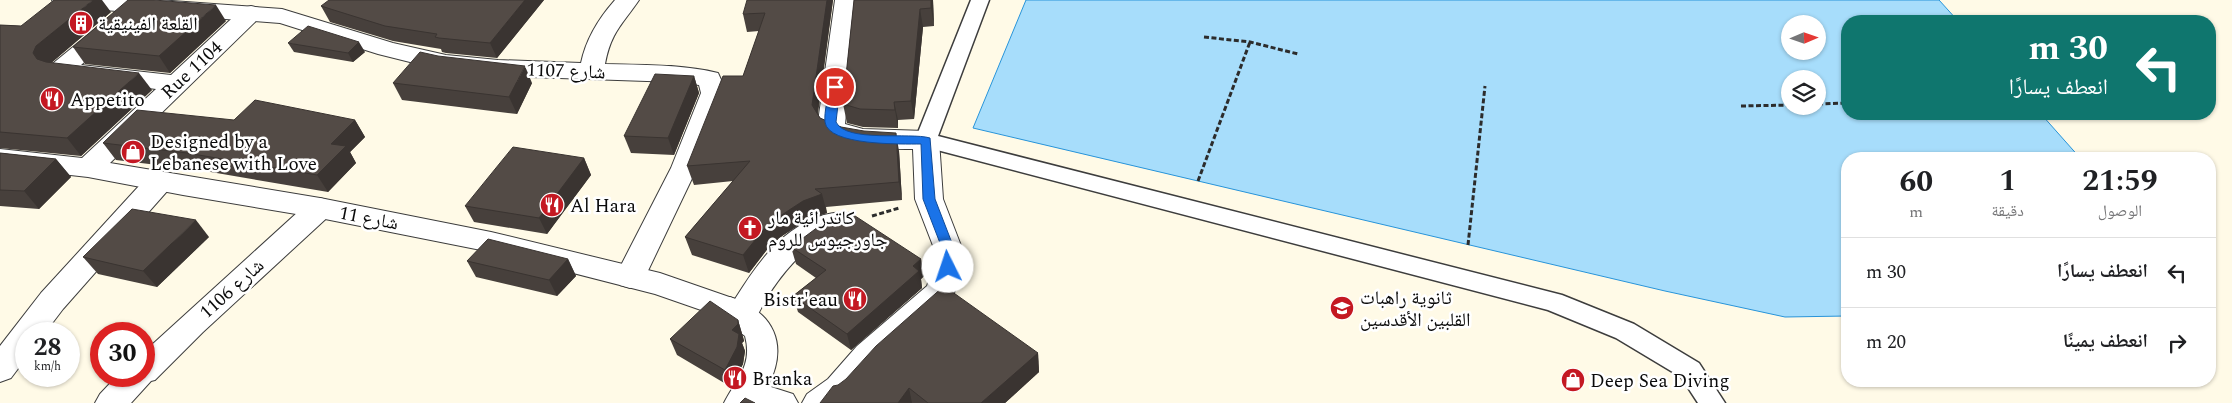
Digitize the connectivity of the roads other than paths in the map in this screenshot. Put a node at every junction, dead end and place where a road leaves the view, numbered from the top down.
1 (63, 0) edge
2 (628, 0) edge
3 (846, 0) edge
4 (980, 0) edge
5 (137, 5) junction
6 (289, 8) edge
7 (251, 13) junction
8 (591, 71) junction
9 (175, 83) junction
10 (926, 140) junction
11 (0, 158) edge
12 (88, 168) junction
13 (159, 182) junction
14 (320, 208) junction
15 (841, 221) edge
16 (630, 277) junction
17 (735, 313) junction
18 (36, 322) edge
19 (15, 350) edge
20 (155, 359) edge
21 (0, 369) edge
22 (127, 387) edge
23 (745, 398) edge
24 (111, 403) edge
25 (782, 403) edge
26 (818, 403) edge
27 (1712, 403) edge

1 - 5 street, شارع 1107
2 - 8 street
3 - 10 street
4 - 10 lane
5 - 7 street, شارع 1107
5 - 9 street
6 - 7 street, شارع 1107
6 - 8 street, شارع 1107
7 - 9 street, Rue 1104
8 - 16 street, شارع 1107
9 - 12 street, Rue 1104
10 - 26 street
10 - 27 lane
11 - 12 street, شارع 11
12 - 13 street, شارع 11
13 - 14 street, شارع 11
13 - 18 street
14 - 16 street, شارع 11
14 - 20 street, شارع 1106
15 - 17 street
16 - 17 street, شارع 11
17 - 23 street, شارع 11
19 - 21 street
22 - 24 street
23 - 25 street

